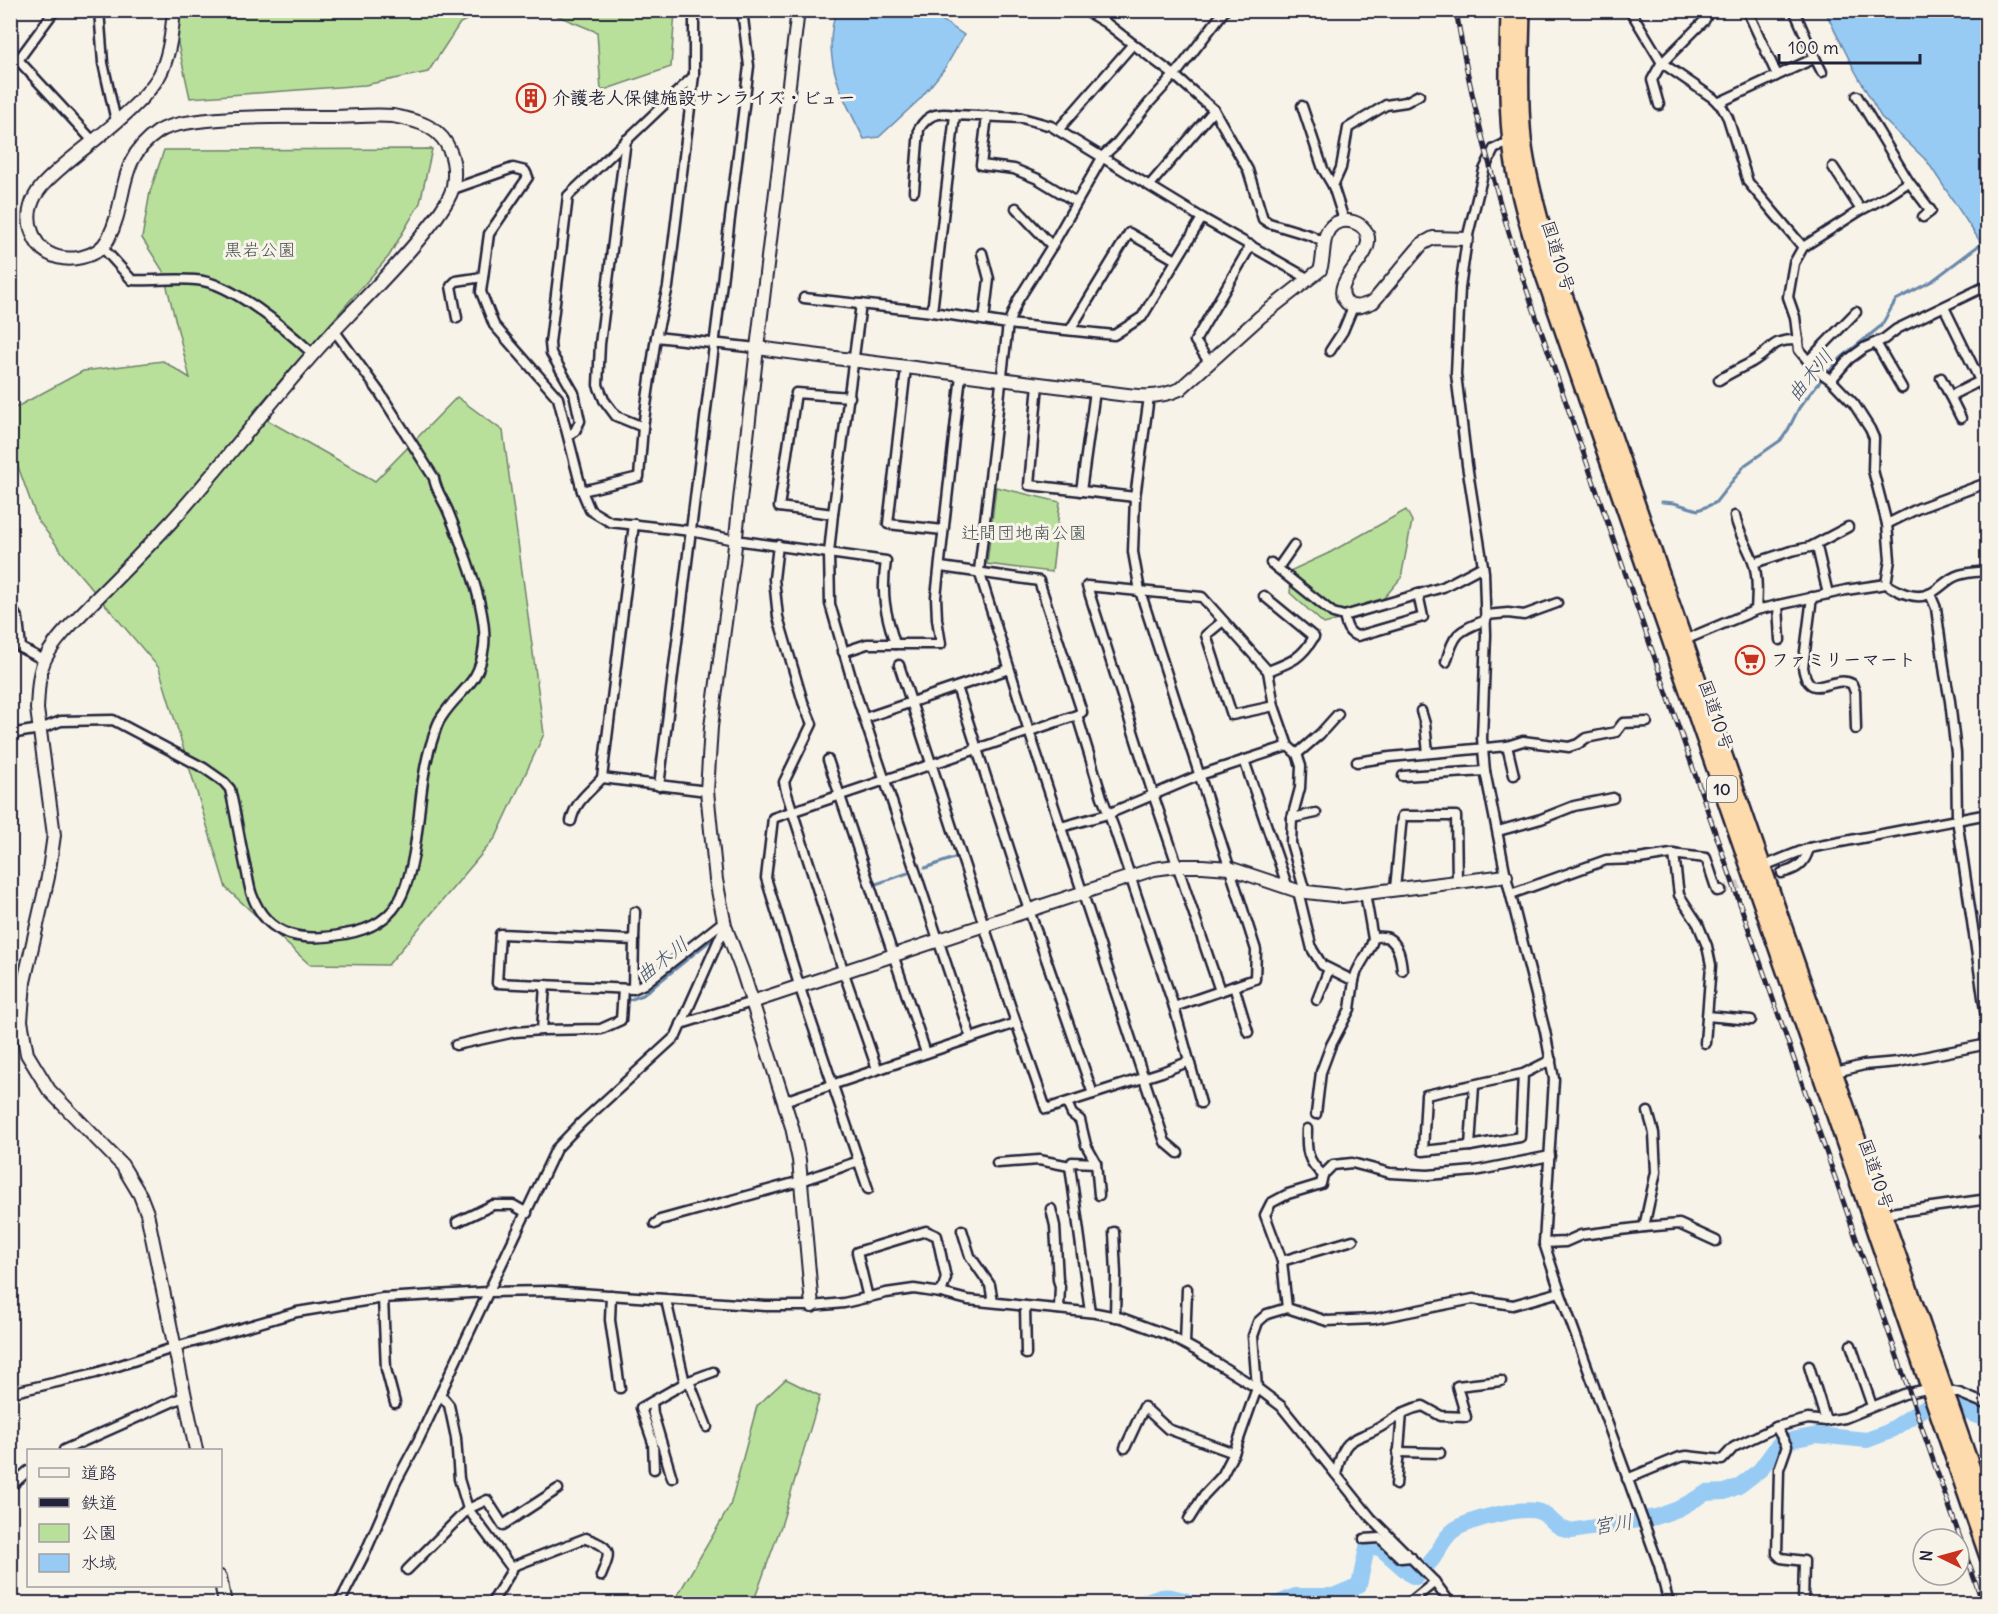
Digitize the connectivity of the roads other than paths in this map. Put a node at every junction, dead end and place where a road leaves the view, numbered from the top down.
1 (55, 10) edge
2 (99, 10) edge
3 (174, 10) edge
4 (694, 10) edge
5 (742, 10) edge
6 (798, 10) edge
7 (1084, 10) edge
8 (1509, 10) edge
9 (1522, 10) edge
10 (1630, 10) edge
11 (1710, 10) edge
12 (1747, 10) edge
13 (1794, 10) edge
14 (1221, 12) edge
15 (1133, 44) junction
16 (10, 51) edge
17 (1815, 58) junction
18 (19, 59) junction
19 (1662, 62) junction
20 (1822, 72) dead end
21 (694, 75) junction
22 (1174, 75) junction
23 (1778, 75) junction
24 (1419, 95) dead end
25 (1857, 96) dead end
26 (1718, 103) junction
27 (1659, 105) dead end
28 (1302, 106) dead end
29 (1214, 110) junction
30 (955, 115) junction
31 (987, 116) junction
32 (116, 121) junction
33 (1058, 130) junction
34 (626, 140) junction
35 (93, 141) junction
36 (1511, 141) junction
37 (1103, 156) junction
38 (1833, 167) dead end
39 (1909, 182) junction
40 (1150, 185) junction
41 (1333, 186) junction
42 (453, 189) junction
43 (914, 190) dead end
44 (1076, 202) junction
45 (1016, 208) dead end
46 (1861, 210) junction
47 (1923, 217) dead end
48 (1202, 218) junction
49 (1344, 220) junction
50 (1467, 239) junction
51 (1324, 243) junction
52 (1052, 246) junction
53 (1251, 246) junction
54 (1803, 247) junction
55 (103, 248) junction
56 (982, 253) dead end
57 (1176, 260) junction
58 (483, 277) junction
59 (1309, 279) junction
60 (804, 298) dead end
61 (1988, 298) edge
62 (861, 304) junction
63 (1353, 307) junction
64 (1944, 307) junction
65 (932, 312) junction
66 (1856, 312) dead end
67 (457, 318) dead end
68 (984, 320) junction
69 (1008, 324) junction
70 (334, 330) junction
71 (1070, 330) junction
72 (656, 337) junction
73 (1798, 340) junction
74 (713, 343) junction
75 (1876, 343) junction
76 (757, 348) junction
77 (1330, 351) dead end
78 (312, 353) junction
79 (854, 361) junction
80 (1808, 361) junction
81 (1209, 362) junction
82 (906, 368) junction
83 (961, 375) junction
84 (1826, 377) junction
85 (1941, 378) dead end
86 (1001, 380) junction
87 (1719, 380) dead end
88 (1980, 381) junction
89 (1038, 384) junction
90 (1902, 388) dead end
91 (1095, 391) junction
92 (1950, 396) junction
93 (850, 397) junction
94 (1149, 397) junction
95 (1988, 397) edge
96 (1961, 418) dead end
97 (643, 428) junction
98 (569, 436) junction
99 (1981, 485) dead end
100 (582, 491) junction
101 (1081, 491) junction
102 (1135, 497) junction
103 (832, 514) junction
104 (1735, 516) dead end
105 (634, 524) junction
106 (1887, 524) junction
107 (1848, 527) dead end
108 (943, 530) junction
109 (691, 531) junction
110 (735, 540) junction
111 (778, 545) junction
112 (1294, 545) dead end
113 (1812, 546) junction
114 (829, 553) junction
115 (1754, 564) junction
116 (1483, 566) junction
117 (940, 567) junction
118 (1988, 571) edge
119 (979, 572) junction
120 (1886, 584) junction
121 (1140, 591) junction
122 (1418, 594) junction
123 (1828, 594) junction
124 (1930, 594) junction
125 (1264, 596) dead end
126 (1812, 597) junction
127 (1557, 603) dead end
128 (1778, 605) junction
129 (10, 606) edge
130 (1756, 610) junction
131 (1344, 616) junction
132 (1486, 617) junction
133 (1223, 621) junction
134 (1780, 640) dead end
135 (1677, 643) junction
136 (895, 644) junction
137 (843, 652) junction
138 (44, 660) junction
139 (1446, 662) dead end
140 (899, 665) dead end
141 (1009, 669) junction
142 (1268, 670) junction
143 (957, 687) junction
144 (911, 702) junction
145 (1274, 706) junction
146 (1421, 711) dead end
147 (1338, 714) dead end
148 (1077, 715) junction
149 (865, 718) junction
150 (1647, 722) dead end
151 (40, 729) junction
152 (1856, 729) dead end
153 (1029, 731) junction
154 (10, 734) edge
155 (1288, 746) junction
156 (1507, 746) junction
157 (977, 748) junction
158 (1483, 748) junction
159 (1428, 753) junction
160 (1296, 754) junction
161 (828, 760) dead end
162 (1244, 760) junction
163 (1357, 762) dead end
164 (932, 764) junction
165 (1485, 771) junction
166 (1200, 775) junction
167 (1514, 775) dead end
168 (1403, 776) dead end
169 (602, 778) junction
170 (886, 779) junction
171 (659, 786) junction
172 (707, 792) junction
173 (1153, 794) junction
174 (839, 795) junction
175 (1613, 798) dead end
176 (791, 810) junction
177 (1316, 813) dead end
178 (1108, 814) junction
179 (1988, 814) edge
180 (1292, 818) junction
181 (1957, 819) junction
182 (571, 821) dead end
183 (1061, 827) junction
184 (1498, 831) junction
185 (1809, 848) junction
186 (1674, 854) junction
187 (1176, 866) junction
188 (1229, 868) junction
189 (1756, 869) junction
190 (1782, 873) tunnel mouth
191 (1130, 876) junction
192 (1506, 876) junction
193 (1457, 882) junction
194 (1395, 889) junction
195 (1297, 890) junction
196 (1721, 890) dead end
197 (1083, 893) junction
198 (1365, 893) junction
199 (1511, 894) junction
200 (1029, 910) junction
201 (635, 912) dead end
202 (724, 923) junction
203 (984, 926) junction
204 (1373, 937) junction
205 (634, 940) junction
206 (938, 941) junction
207 (892, 956) junction
208 (1329, 969) junction
209 (1402, 970) dead end
210 (844, 973) junction
211 (1354, 981) junction
212 (545, 985) junction
213 (1234, 986) junction
214 (800, 988) junction
215 (623, 989) junction
216 (633, 989) junction
217 (1220, 992) junction
218 (1317, 1000) dead end
219 (752, 1002) junction
220 (1174, 1007) junction
221 (1707, 1016) junction
222 (1751, 1020) dead end
223 (1016, 1023) junction
224 (681, 1024) junction
225 (543, 1030) junction
226 (1988, 1031) edge
227 (1248, 1032) dead end
228 (971, 1038) junction
229 (1705, 1043) dead end
230 (1988, 1044) edge
231 (456, 1045) dead end
232 (926, 1053) junction
233 (1551, 1060) junction
234 (1190, 1061) junction
235 (877, 1070) junction
236 (1523, 1074) junction
237 (1828, 1075) junction
238 (1144, 1077) junction
239 (832, 1085) junction
240 (1474, 1086) junction
241 (1093, 1094) junction
242 (784, 1101) junction
243 (1067, 1102) junction
244 (1201, 1103) dead end
245 (1648, 1112) dead end
246 (1316, 1114) dead end
247 (1307, 1129) dead end
248 (1470, 1146) junction
249 (1178, 1153) dead end
250 (1550, 1156) junction
251 (859, 1161) junction
252 (997, 1163) dead end
253 (1096, 1163) junction
254 (1070, 1166) junction
255 (1323, 1175) junction
256 (801, 1181) junction
257 (868, 1189) dead end
258 (1100, 1195) dead end
259 (1988, 1198) edge
260 (1051, 1209) dead end
261 (527, 1213) junction
262 (1883, 1214) junction
263 (457, 1222) dead end
264 (655, 1224) dead end
265 (1644, 1227) junction
266 (962, 1230) dead end
267 (1114, 1232) dead end
268 (1353, 1240) dead end
269 (1716, 1241) dead end
270 (1544, 1243) junction
271 (1282, 1261) junction
272 (1187, 1289) dead end
273 (488, 1292) junction
274 (1560, 1292) junction
275 (941, 1293) junction
276 (611, 1295) junction
277 (383, 1298) junction
278 (868, 1298) junction
279 (666, 1300) junction
280 (993, 1302) junction
281 (812, 1306) junction
282 (1025, 1306) junction
283 (1287, 1308) junction
284 (1059, 1309) junction
285 (1090, 1312) junction
286 (1115, 1317) junction
287 (1185, 1344) junction
288 (1851, 1345) dead end
289 (176, 1347) junction
290 (1026, 1354) dead end
291 (1809, 1366) dead end
292 (713, 1372) dead end
293 (1501, 1381) dead end
294 (687, 1382) junction
295 (620, 1388) dead end
296 (1257, 1388) junction
297 (1936, 1389) junction
298 (10, 1393) edge
299 (440, 1394) junction
300 (183, 1397) junction
301 (652, 1402) junction
302 (395, 1403) dead end
303 (1872, 1406) junction
304 (1988, 1406) edge
305 (1402, 1413) junction
306 (1826, 1420) junction
307 (707, 1426) dead end
308 (1776, 1427) junction
309 (1125, 1448) dead end
310 (66, 1449) edge
311 (196, 1449) edge
312 (1398, 1452) junction
313 (1234, 1453) junction
314 (1440, 1453) dead end
315 (654, 1469) dead end
316 (27, 1472) edge
317 (1336, 1474) junction
318 (672, 1478) dead end
319 (1627, 1479) junction
320 (1396, 1485) dead end
321 (10, 1487) edge
322 (558, 1490) dead end
323 (468, 1509) junction
324 (1988, 1515) edge
325 (1189, 1519) dead end
326 (1364, 1539) dead end
327 (1988, 1557) edge
328 (1414, 1560) junction
329 (511, 1567) junction
330 (407, 1570) dead end
331 (601, 1576) dead end
332 (1434, 1581) junction
333 (222, 1587) edge
334 (493, 1601) dead end
335 (1409, 1603) edge
336 (225, 1604) edge
337 (339, 1604) edge
338 (1451, 1604) edge
339 (1669, 1604) edge
340 (1803, 1604) edge

1 - 18 street
2 - 32 street
3 - 32 street
4 - 21 street
5 - 74 street
6 - 76 street
7 - 15 street
8 - 36 highway, 国道10号 / 10
9 - 135 highway, 国道10号 / 10
10 - 19 street
11 - 19 street
12 - 23 street
13 - 17 street
14 - 22 street
15 - 22 street
15 - 33 street
16 - 18 street
17 - 20 street
17 - 23 street
18 - 35 street
19 - 26 street
19 - 27 street
21 - 34 street
21 - 72 street
22 - 29 street
22 - 37 street
23 - 26 street
24 - 41 street
25 - 39 street
26 - 54 street
28 - 41 street
29 - 40 street
29 - 51 street
30 - 31 street
30 - 43 street
30 - 65 street
31 - 33 street
31 - 44 street
32 - 35 street
33 - 37 street
34 - 97 street
34 - 98 street
35 - 55 street
36 - 50 street
36 - 135 highway, 国道10号 / 10
37 - 40 street
37 - 44 street
38 - 46 street
39 - 46 street
39 - 47 street
40 - 48 street
41 - 49 street
42 - 55 street
42 - 58 street
42 - 70 street
44 - 52 street
45 - 52 street
46 - 54 street
48 - 53 street
48 - 57 street
49 - 51 street
49 - 63 street
50 - 63 street
50 - 116 street
51 - 59 street
52 - 69 street
53 - 59 street
53 - 81 street
54 - 73 street
55 - 78 street
56 - 68 street
57 - 71 street
57 - 71 street
58 - 67 street
58 - 98 street
59 - 81 street
60 - 62 street
61 - 64 street
62 - 65 street
62 - 79 street
63 - 77 street
64 - 75 street
64 - 88 street
65 - 68 street
66 - 80 street
68 - 69 street
69 - 71 street
69 - 86 street
70 - 78 street
70 - 151 street
72 - 74 street
72 - 97 street
73 - 80 street
73 - 87 street
74 - 76 street
74 - 109 street
75 - 84 street
75 - 90 street
76 - 79 street
76 - 110 street
78 - 138 street
79 - 82 street
79 - 93 street
80 - 84 street
81 - 94 street
82 - 83 street
82 - 108 street
83 - 86 street
83 - 108 street
84 - 106 street
85 - 92 street
86 - 89 street
86 - 119 street
88 - 92 street
88 - 95 street
89 - 91 street
89 - 101 street
91 - 94 street
91 - 101 street
92 - 96 street
93 - 103 street
93 - 103 street
94 - 102 street
97 - 100 street
98 - 100 street
99 - 106 street
100 - 105 street
101 - 102 street
102 - 121 street
103 - 114 street
104 - 115 street
105 - 109 street
105 - 169 street
106 - 120 street
107 - 113 street
108 - 117 street
109 - 110 street
109 - 171 street
110 - 111 street
110 - 172 street
111 - 114 street
111 - 176 street
112 - 131 street
113 - 115 street
113 - 123 street
114 - 136 street
114 - 137 street
115 - 130 street
116 - 122 street
116 - 132 street
117 - 119 street
117 - 136 street
118 - 124 street
119 - 141 street
119 - 148 street
120 - 123 street
120 - 124 street
121 - 133 street
121 - 166 street
121 - 173 street
122 - 131 street
122 - 131 street
123 - 126 street
124 - 181 street
125 - 142 street
126 - 128 street
126 - 152 street
127 - 132 street
128 - 130 street
128 - 134 street
129 - 138 street
130 - 135 street
132 - 139 street
132 - 158 street
133 - 142 street
133 - 145 street
135 - 189 highway, 国道10号 / 10
136 - 137 street
137 - 149 street
138 - 151 street
140 - 144 street
141 - 143 street
141 - 153 street
142 - 145 street
143 - 144 street
143 - 157 street
144 - 149 street
144 - 164 street
145 - 155 street
146 - 159 street
147 - 160 street
148 - 153 street
148 - 178 street
149 - 170 street
150 - 156 street
151 - 154 street
151 - 289 street
153 - 157 street
153 - 183 street
155 - 160 street
155 - 162 street
156 - 158 street
156 - 167 street
157 - 164 street
157 - 200 street
158 - 159 street
158 - 165 street
159 - 163 street
160 - 180 street
161 - 174 street
162 - 166 street
162 - 195 street
164 - 170 street
164 - 203 street
165 - 168 street
165 - 184 street
166 - 173 street
166 - 188 street
169 - 171 street
169 - 182 street
170 - 174 street
170 - 206 street
171 - 172 street
172 - 202 street
173 - 178 street
173 - 187 street
174 - 176 street
174 - 207 street
175 - 184 street
176 - 210 street
176 - 214 street
177 - 180 street
178 - 183 street
178 - 191 street
179 - 181 street
180 - 195 street
181 - 185 street
181 - 226 street
183 - 197 street
184 - 192 street
185 - 189 street
185 - 190 street
186 - 196 street
186 - 199 street
186 - 221 street
187 - 188 street
187 - 191 street
187 - 217 street
188 - 195 street
188 - 213 street
189 - 237 highway, 国道10号 / 10
191 - 197 street
191 - 220 street
192 - 193 street
192 - 199 street
193 - 194 street
193 - 194 street
194 - 198 street
195 - 198 street
195 - 208 street
197 - 200 street
197 - 238 street
198 - 204 street
199 - 233 street
200 - 203 street
200 - 241 street
201 - 205 street
202 - 216 street
202 - 219 street
202 - 224 street
203 - 206 street
203 - 223 street
204 - 209 street
204 - 211 street
205 - 212 street
205 - 216 street
206 - 207 street
206 - 228 street
207 - 210 street
207 - 232 street
208 - 211 street
208 - 218 street
210 - 214 street
210 - 235 street
211 - 246 street
212 - 215 street
212 - 225 street
213 - 217 street
213 - 227 street
214 - 219 street
214 - 239 street
215 - 216 street
215 - 225 street
217 - 220 street
219 - 224 street
219 - 242 street
220 - 234 street
221 - 222 street
221 - 229 street
223 - 228 street
223 - 243 street
224 - 261 street
225 - 231 street
228 - 232 street
230 - 237 street
232 - 235 street
233 - 236 street
233 - 250 street
234 - 238 street
234 - 244 street
235 - 239 street
236 - 240 street
236 - 248 street
237 - 262 highway, 国道10号 / 10
237 - 297 highway, 国道10号 / 10
238 - 241 street
238 - 249 street
239 - 242 street
239 - 251 street
240 - 248 street
240 - 248 street
241 - 243 street
242 - 256 street
243 - 253 street
245 - 265 street
247 - 255 street
250 - 255 street
250 - 270 street
251 - 256 street
251 - 257 street
252 - 254 street
253 - 254 street
253 - 258 street
254 - 285 street
255 - 271 street
256 - 264 street
256 - 281 street
259 - 262 street
260 - 284 street
261 - 263 street
261 - 273 street
262 - 297 highway, 国道10号 / 10
265 - 269 street
265 - 270 street
266 - 280 street
267 - 286 street
268 - 271 street
270 - 274 street
271 - 283 street
272 - 287 street
273 - 276 street
273 - 277 street
273 - 299 street
274 - 283 street
274 - 319 street
275 - 278 street
275 - 278 street
275 - 280 street
276 - 279 street
276 - 295 street
277 - 289 street
277 - 302 street
278 - 281 street
279 - 281 street
279 - 294 street
280 - 282 street
282 - 284 street
282 - 290 street
283 - 296 street
284 - 285 street
285 - 286 street
286 - 287 street
287 - 296 street
288 - 303 street
289 - 298 street
289 - 300 street
291 - 306 street
292 - 294 street
293 - 305 street
294 - 301 street
294 - 307 street
296 - 313 street
296 - 317 street
297 - 303 street
297 - 304 street
297 - 324 highway, 国道10号 / 10
297 - 327 highway, 国道10号 / 10
299 - 323 street
299 - 337 street
300 - 310 street
300 - 311 street
301 - 315 street
301 - 318 street
303 - 306 street
305 - 312 street
305 - 317 street
306 - 308 street
308 - 319 street
308 - 340 street
309 - 313 street
312 - 314 street
312 - 320 street
313 - 325 street
316 - 321 street
317 - 328 street
319 - 339 street
322 - 323 street
323 - 329 street
323 - 330 street
326 - 328 street
328 - 332 street
329 - 331 street
329 - 334 street
332 - 335 street
332 - 338 street
333 - 336 street

